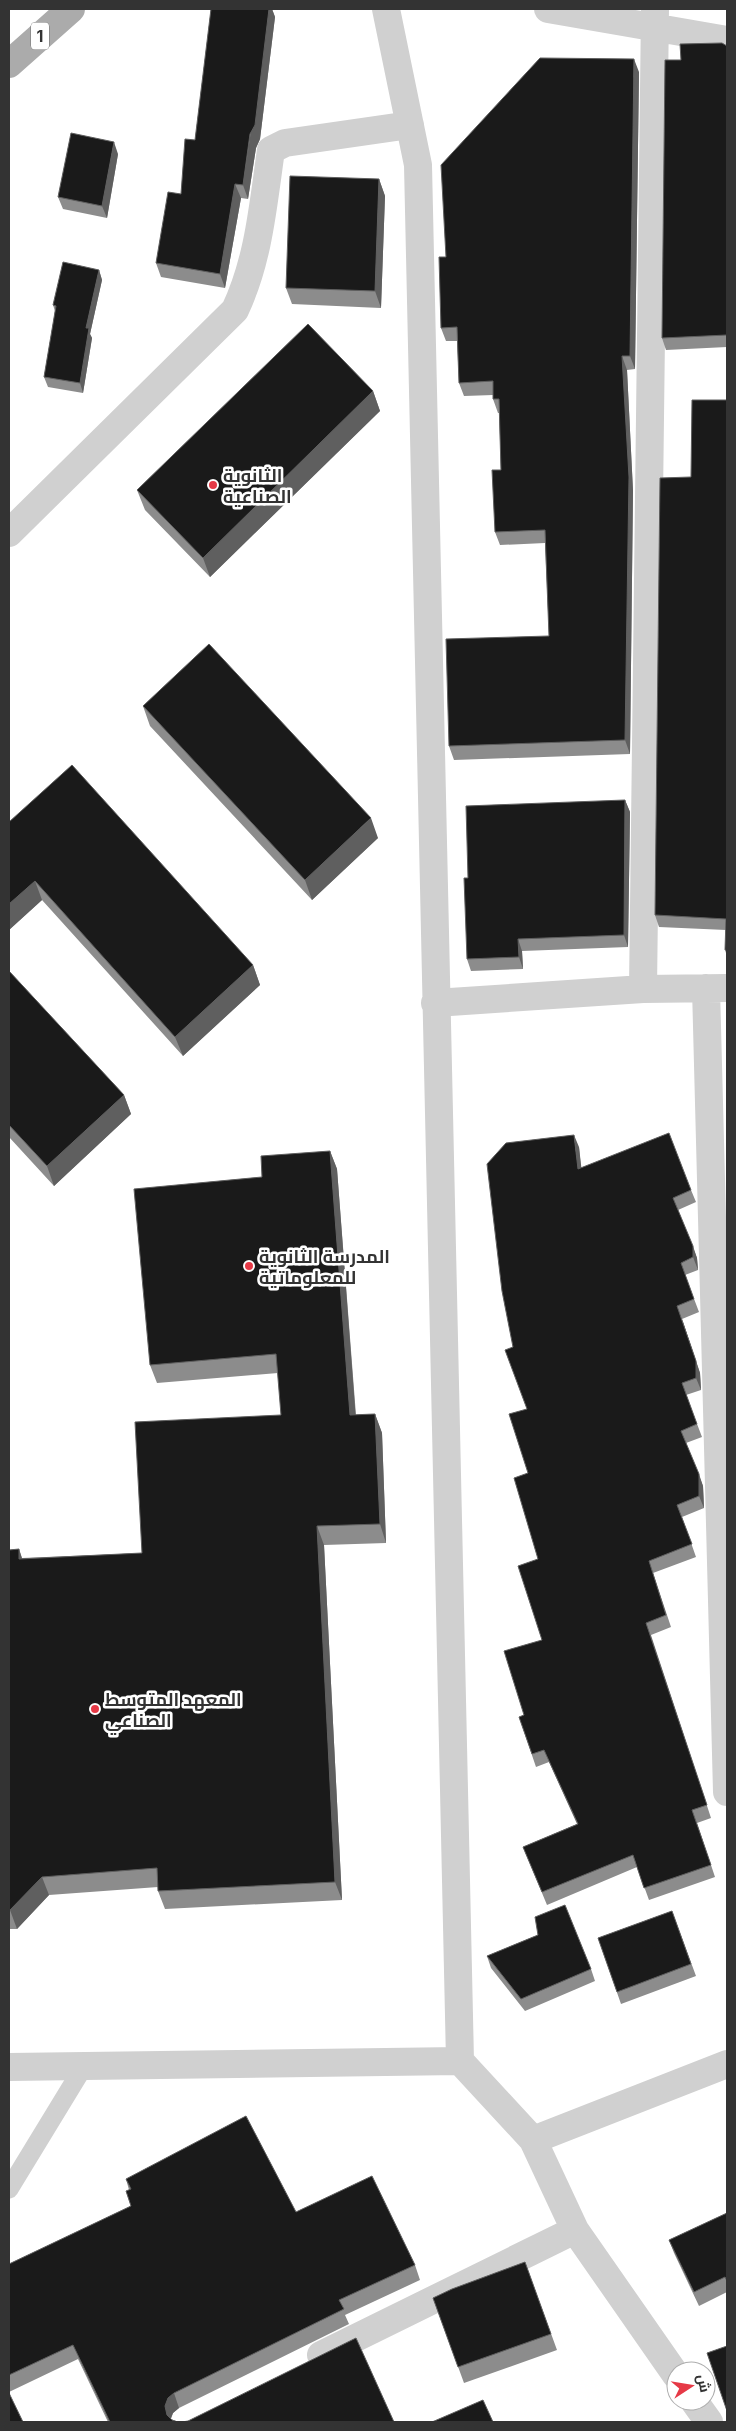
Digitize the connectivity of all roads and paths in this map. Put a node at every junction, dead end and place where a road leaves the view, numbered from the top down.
1 (71, 9) edge
2 (386, 9) edge
3 (548, 9) edge
4 (655, 18) edge
5 (727, 40) edge
6 (9, 64) edge
7 (410, 125) junction
8 (9, 533) edge
9 (717, 988) edge
10 (644, 989) junction
11 (435, 1003) junction
12 (727, 1792) edge
13 (460, 2061) junction
14 (727, 2064) edge
15 (84, 2066) junction
16 (9, 2067) edge
17 (533, 2140) junction
18 (9, 2190) edge
19 (575, 2230) junction
20 (666, 2361) edge
21 (301, 2365) edge
22 (701, 2411) edge
23 (709, 2422) edge

1 - 6 main road, 1
2 - 7 street
3 - 4 street
4 - 5 street
4 - 10 street
7 - 8 street
7 - 11 street
9 - 10 street
9 - 12 street
10 - 11 street
11 - 13 street
13 - 15 street
13 - 17 street
14 - 17 street
15 - 16 street
15 - 18 lane
17 - 19 street
19 - 20 street
19 - 21 street
22 - 23 street

